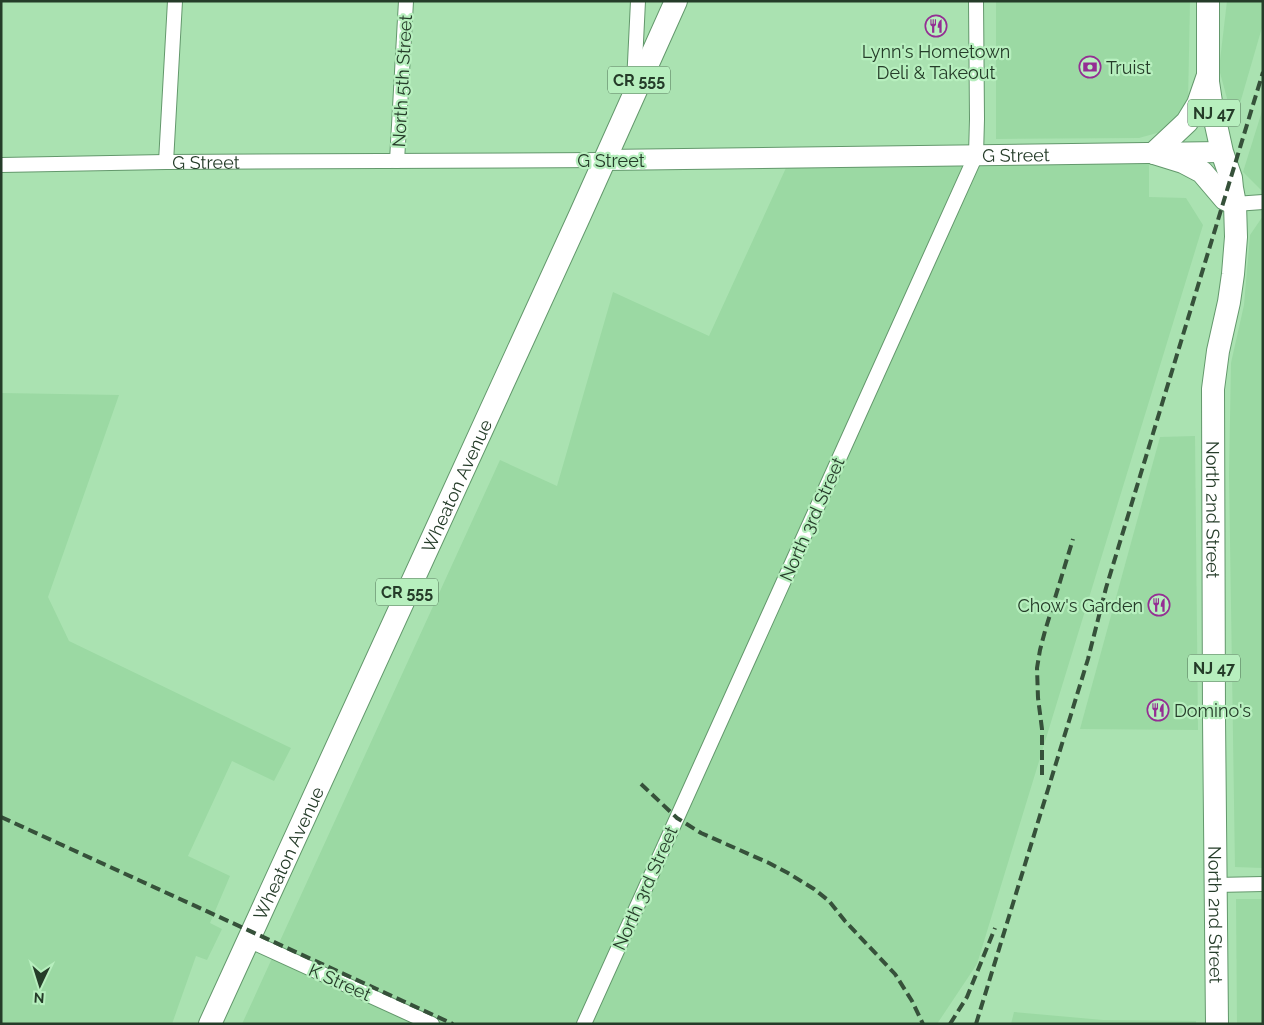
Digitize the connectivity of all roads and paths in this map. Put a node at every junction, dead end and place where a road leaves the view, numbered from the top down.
1 (175, 1) edge
2 (406, 1) edge
3 (638, 1) edge
4 (676, 1) edge
5 (976, 1) edge
6 (1208, 1) edge
7 (1208, 75) junction
8 (634, 92) junction
9 (1222, 152) junction
10 (1154, 153) junction
11 (976, 155) junction
12 (604, 160) junction
13 (397, 161) junction
14 (166, 162) junction
15 (1, 164) edge
16 (1263, 202) edge
17 (1235, 204) junction
18 (1263, 884) edge
19 (1216, 885) junction
20 (248, 940) junction
21 (405, 1018) edge
22 (210, 1024) edge
23 (432, 1024) edge
24 (584, 1024) edge
25 (1217, 1024) edge

1 - 14 street
2 - 13 street, North 5th Street
3 - 8 street
4 - 8 main road, Wheaton Avenue / CR 555
5 - 11 street, North 3rd Street
6 - 7 main road, North 2nd Street / NJ 47
7 - 9 main road, North 2nd Street / NJ 47
7 - 10 main road
8 - 12 main road, Wheaton Avenue / CR 555
9 - 10 main road, G Street
9 - 17 main road, North 2nd Street / NJ 47
10 - 11 main road, G Street
10 - 17 main road
11 - 12 main road, G Street
11 - 24 street, North 3rd Street
12 - 13 street, G Street
12 - 20 main road, Wheaton Avenue / CR 555
13 - 14 street, G Street
14 - 15 street, G Street
16 - 17 street
17 - 19 main road, North 2nd Street / NJ 47
18 - 19 street
19 - 25 main road, North 2nd Street / NJ 47
20 - 21 street, K Street
20 - 22 main road, Wheaton Avenue / CR 555
21 - 23 street, K Street

